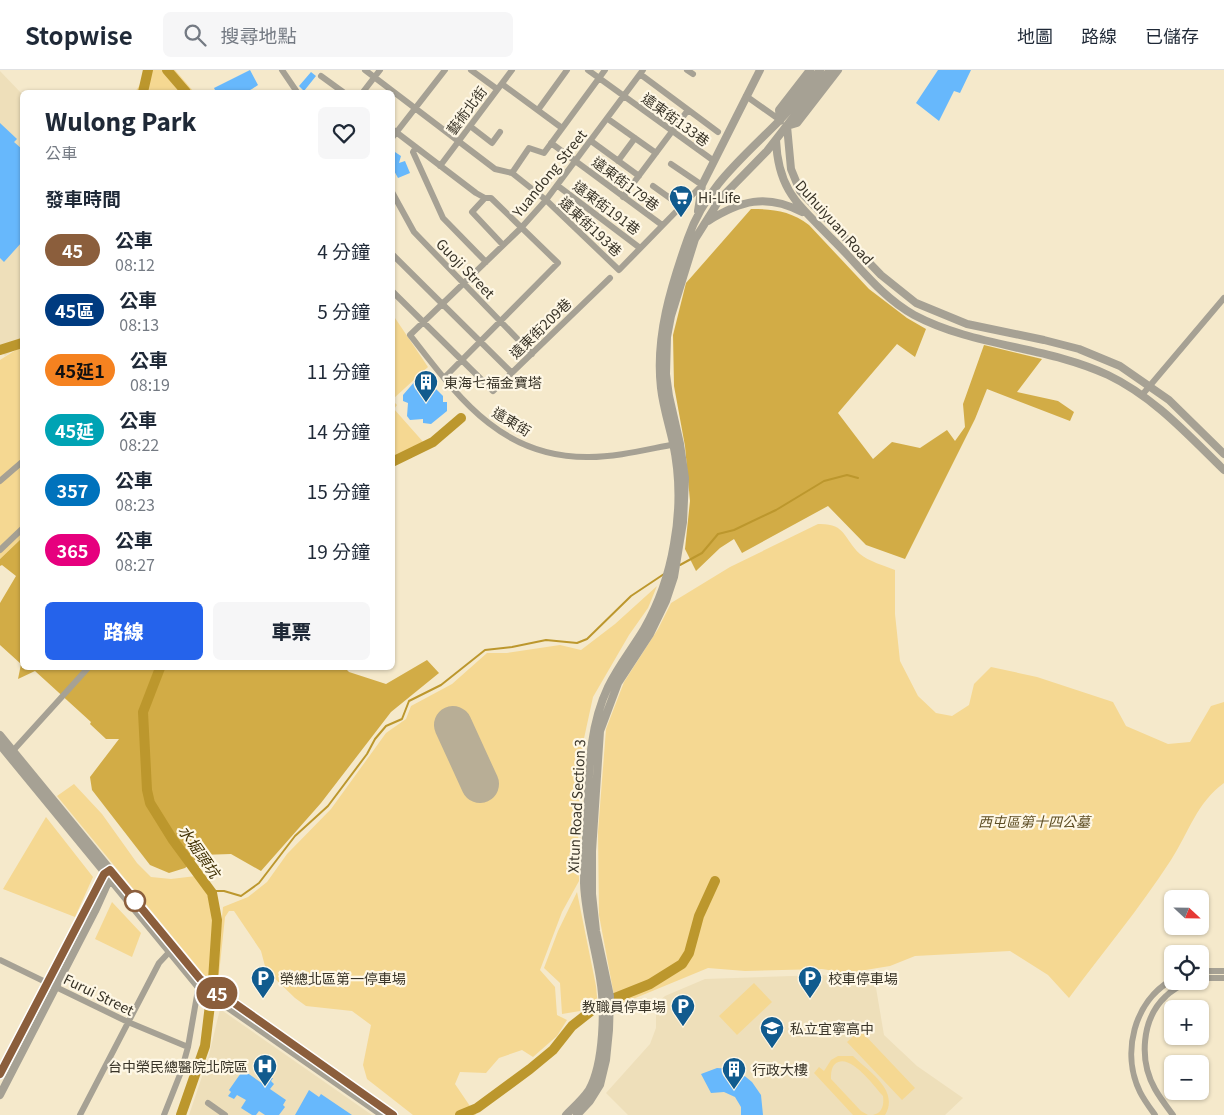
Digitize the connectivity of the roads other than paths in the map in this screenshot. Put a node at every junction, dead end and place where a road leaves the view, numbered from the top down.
1 (282, 70) edge
2 (365, 70) edge
3 (380, 70) edge
4 (445, 70) edge
5 (471, 70) edge
6 (512, 70) edge
7 (567, 70) edge
8 (588, 70) edge
9 (605, 70) edge
10 (760, 70) edge
11 (810, 70) edge
12 (820, 70) edge
13 (830, 70) edge
14 (838, 70) edge
15 (642, 72) edge
16 (321, 76) dead end
17 (374, 77) junction
18 (599, 78) junction
19 (500, 87) junction
20 (297, 90) edge
21 (340, 90) edge
22 (364, 90) edge
23 (392, 90) edge
24 (395, 92) edge
25 (746, 96) junction
26 (624, 97) junction
27 (416, 108) junction
28 (538, 110) junction
29 (688, 110) junction
30 (608, 118) junction
31 (780, 120) junction
32 (470, 126) junction
33 (787, 126) junction
34 (562, 128) junction
35 (395, 132) edge
36 (500, 132) dead end
37 (672, 132) junction
38 (718, 132) dead end
39 (395, 134) edge
40 (635, 138) junction
41 (459, 141) junction
42 (591, 141) junction
43 (775, 141) junction
44 (551, 143) junction
45 (416, 147) junction
46 (656, 153) junction
47 (576, 161) junction
48 (618, 161) junction
49 (714, 161) junction
50 (671, 164) dead end
51 (440, 166) junction
52 (733, 168) junction
53 (512, 173) junction
54 (639, 176) junction
55 (702, 185) junction
56 (558, 186) junction
57 (653, 186) dead end
58 (395, 197) edge
59 (623, 197) junction
60 (488, 198) junction
61 (546, 200) junction
62 (681, 206) junction
63 (698, 213) junction
64 (812, 219) junction
65 (704, 224) junction
66 (662, 226) junction
67 (521, 228) junction
68 (503, 245) junction
69 (640, 248) junction
70 (395, 257) edge
71 (486, 262) junction
72 (610, 278) dead end
73 (464, 284) junction
74 (395, 293) edge
75 (1224, 298) edge
76 (443, 304) junction
77 (500, 320) junction
78 (424, 322) junction
79 (480, 341) junction
80 (532, 354) junction
81 (462, 360) junction
82 (512, 373) junction
83 (444, 378) junction
84 (1149, 385) junction
85 (1142, 395) junction
86 (677, 444) junction
87 (1224, 454) edge
88 (20, 464) edge
89 (1224, 470) edge
90 (0, 481) edge
91 (20, 531) edge
92 (0, 550) edge
93 (86, 670) edge
94 (0, 735) edge
95 (0, 745) edge
96 (11, 753) junction
97 (107, 872) junction
98 (110, 880) junction
99 (171, 949) junction
100 (0, 960) edge
101 (1209, 971) edge
102 (1224, 971) edge
103 (1209, 978) edge
104 (1224, 978) edge
105 (48, 982) junction
106 (199, 983) junction
107 (1164, 985) edge
108 (56, 986) junction
109 (1176, 990) edge
110 (211, 992) junction
111 (128, 1022) junction
112 (188, 1048) junction
113 (0, 1074) edge
114 (0, 1095) edge
115 (208, 1103) dead end
116 (80, 1115) edge
117 (164, 1115) edge
118 (225, 1115) edge
119 (383, 1115) edge
120 (393, 1115) edge
121 (566, 1115) edge
122 (577, 1115) edge
123 (1155, 1115) edge
124 (1173, 1115) edge

1 - 20 street
2 - 17 street
3 - 17 street
4 - 27 street
5 - 19 street
6 - 19 street, 藝術北街
7 - 28 street
8 - 18 street, 遠東街133巷
9 - 18 street
10 - 25 street
11 - 31 street, Duhuiyuan Road
12 - 31 street
13 - 33 street
14 - 33 street
15 - 26 street, Yuandong Street
15 - 29 street
16 - 21 street
17 - 22 street
17 - 23 street
18 - 26 street, 遠東街133巷
18 - 34 street
19 - 28 street
19 - 32 street, 藝術北街
24 - 27 street
25 - 31 street
25 - 49 street
26 - 30 street, Yuandong Street
26 - 37 street, 遠東街133巷
27 - 35 street
27 - 41 street
28 - 34 street
29 - 37 street
29 - 38 street
30 - 40 street
30 - 42 street, Yuandong Street
31 - 33 street
31 - 43 street, Duhuiyuan Road
31 - 52 street
32 - 36 street
32 - 41 street, 藝術北街
33 - 43 street, Xitun Road Section 3
33 - 84 street, Duhuiyuan Road
34 - 44 street
37 - 46 street
37 - 49 street, 遠東街133巷
39 - 45 street
40 - 46 street
40 - 48 street
41 - 51 street, 藝術北街
41 - 53 street
42 - 47 street, Yuandong Street
42 - 48 street
43 - 64 street, Duhuiyuan Road
43 - 65 street, Xitun Road Section 3
44 - 47 street, 遠東街179巷
44 - 53 street
45 - 51 street
45 - 71 street
46 - 54 street
47 - 56 street, Yuandong Street
47 - 59 street, 遠東街179巷
48 - 54 street
49 - 52 street
49 - 55 street
50 - 55 street
51 - 60 street
52 - 63 street
53 - 61 street
54 - 59 street
55 - 62 street
55 - 63 street
56 - 61 street, Yuandong Street
56 - 69 street, 遠東街191巷
57 - 62 street
58 - 73 street, Guoji Street
59 - 66 street, 遠東街179巷
60 - 67 street
60 - 68 street
61 - 67 street, Yuandong Street
61 - 69 street, 遠東街193巷
62 - 66 street
63 - 65 street
63 - 86 street, Xitun Road Section 3
64 - 65 street
64 - 85 street, Duhuiyuan Road
65 - 86 street, Xitun Road Section 3
66 - 69 street
67 - 68 street, Yuandong Street
67 - 77 street
68 - 71 street, Yuandong Street
70 - 76 street
71 - 73 street, Yuandong Street
72 - 80 street, 遠東街209巷
73 - 76 street, 遠東街
73 - 77 street, Guoji Street
74 - 78 street, 遠東街209巷
75 - 84 street
76 - 78 street, 遠東街
76 - 79 street
77 - 79 street
77 - 80 street, Guoji Street
78 - 81 street, 遠東街209巷
78 - 83 street, 遠東街
79 - 81 street
79 - 82 street
80 - 82 street, 遠東街209巷
81 - 82 street, 遠東街209巷
81 - 83 street
83 - 86 street, 遠東街
84 - 85 street
84 - 87 street, Duhuiyuan Road
85 - 89 street, Duhuiyuan Road
86 - 121 street, Xitun Road Section 3
86 - 122 street, Xitun Road Section 3
88 - 90 street
91 - 92 street
93 - 96 street
94 - 96 street
95 - 96 street
96 - 97 street
97 - 98 street
97 - 99 street
97 - 105 street
98 - 99 street
98 - 108 street
99 - 106 street
99 - 111 street
100 - 105 street, Furui Street
101 - 102 street
103 - 104 street
105 - 108 street, Furui Street
105 - 113 street
106 - 110 street
106 - 112 street
107 - 123 street
108 - 111 street, Furui Street
108 - 114 street
109 - 124 street
110 - 119 street
110 - 120 street
111 - 112 street, Furui Street
111 - 116 street
112 - 117 street
115 - 118 street

